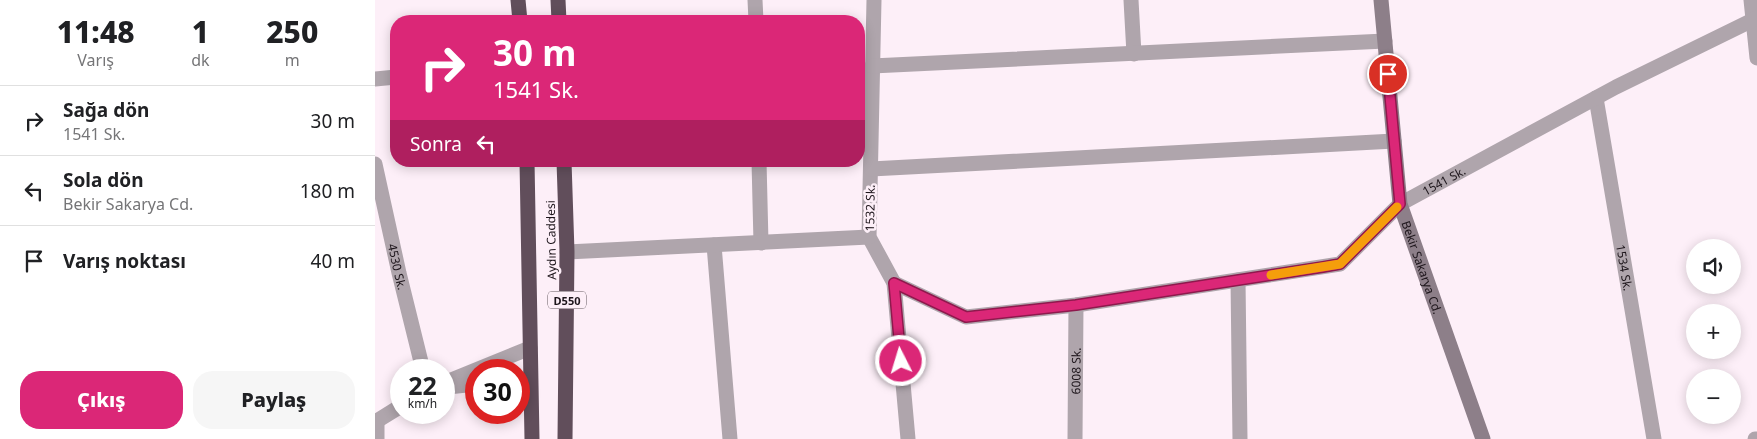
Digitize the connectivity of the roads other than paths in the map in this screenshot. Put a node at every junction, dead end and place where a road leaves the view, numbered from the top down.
1 (518, 0) edge
2 (558, 0) edge
3 (755, 0) edge
4 (874, 0) edge
5 (1131, 0) edge
6 (1381, 0) edge
7 (1751, 0) edge
8 (519, 15) edge
9 (559, 15) edge
10 (756, 15) edge
11 (1755, 20) edge
12 (1385, 41) junction
13 (1134, 54) junction
14 (1757, 58) edge
15 (873, 66) junction
16 (390, 78) edge
17 (375, 79) edge
18 (1595, 98) junction
19 (1394, 141) junction
20 (375, 164) edge
21 (527, 167) edge
22 (564, 167) edge
23 (759, 167) edge
24 (871, 169) junction
25 (1400, 204) junction
26 (381, 214) edge
27 (869, 237) junction
28 (761, 242) junction
29 (715, 245) junction
30 (567, 252) junction
31 (1237, 280) junction
32 (894, 283) junction
33 (1076, 305) junction
34 (530, 348) junction
35 (420, 359) edge
36 (528, 359) edge
37 (455, 378) edge
38 (390, 413) edge
39 (376, 421) edge
40 (530, 421) edge
41 (377, 439) edge
42 (532, 439) edge
43 (565, 439) edge
44 (730, 439) edge
45 (908, 439) edge
46 (1075, 439) edge
47 (1240, 439) edge
48 (1483, 439) edge
49 (1654, 439) edge

1 - 8 highway
2 - 9 highway
3 - 10 street
4 - 15 street, 1532 Sk.
5 - 13 street
6 - 12 street, Bekir Sakarya Cd.
7 - 11 street
11 - 14 street
11 - 18 street, 1541 Sk.
12 - 13 street
12 - 19 street, Bekir Sakarya Cd.
13 - 15 street
15 - 24 street, 1532 Sk.
16 - 17 street
18 - 25 street, 1541 Sk.
18 - 49 street, 1534 Sk.
19 - 24 street
19 - 25 street, Bekir Sakarya Cd.
20 - 26 street, 4530 Sk.
21 - 34 highway, Aydın Caddesi / D550
22 - 30 highway, Aydın Caddesi / D550
23 - 28 street
24 - 27 street, 1532 Sk.
25 - 31 street, 1541 Sk.
25 - 48 street, Bekir Sakarya Cd.
26 - 35 street, 4530 Sk.
27 - 28 street
27 - 32 street, 1532 Sk.
28 - 29 street
29 - 30 street
29 - 44 street
30 - 43 highway, Aydın Caddesi / D550
31 - 33 street, 1541 Sk.
31 - 47 street
32 - 33 street, 1541 Sk.
32 - 45 street, 1532 Sk.
33 - 46 street, 6008 Sk.
34 - 36 highway, Aydın Caddesi / D550
34 - 37 street
38 - 39 street
39 - 41 street
40 - 42 highway, Aydın Caddesi / D550

